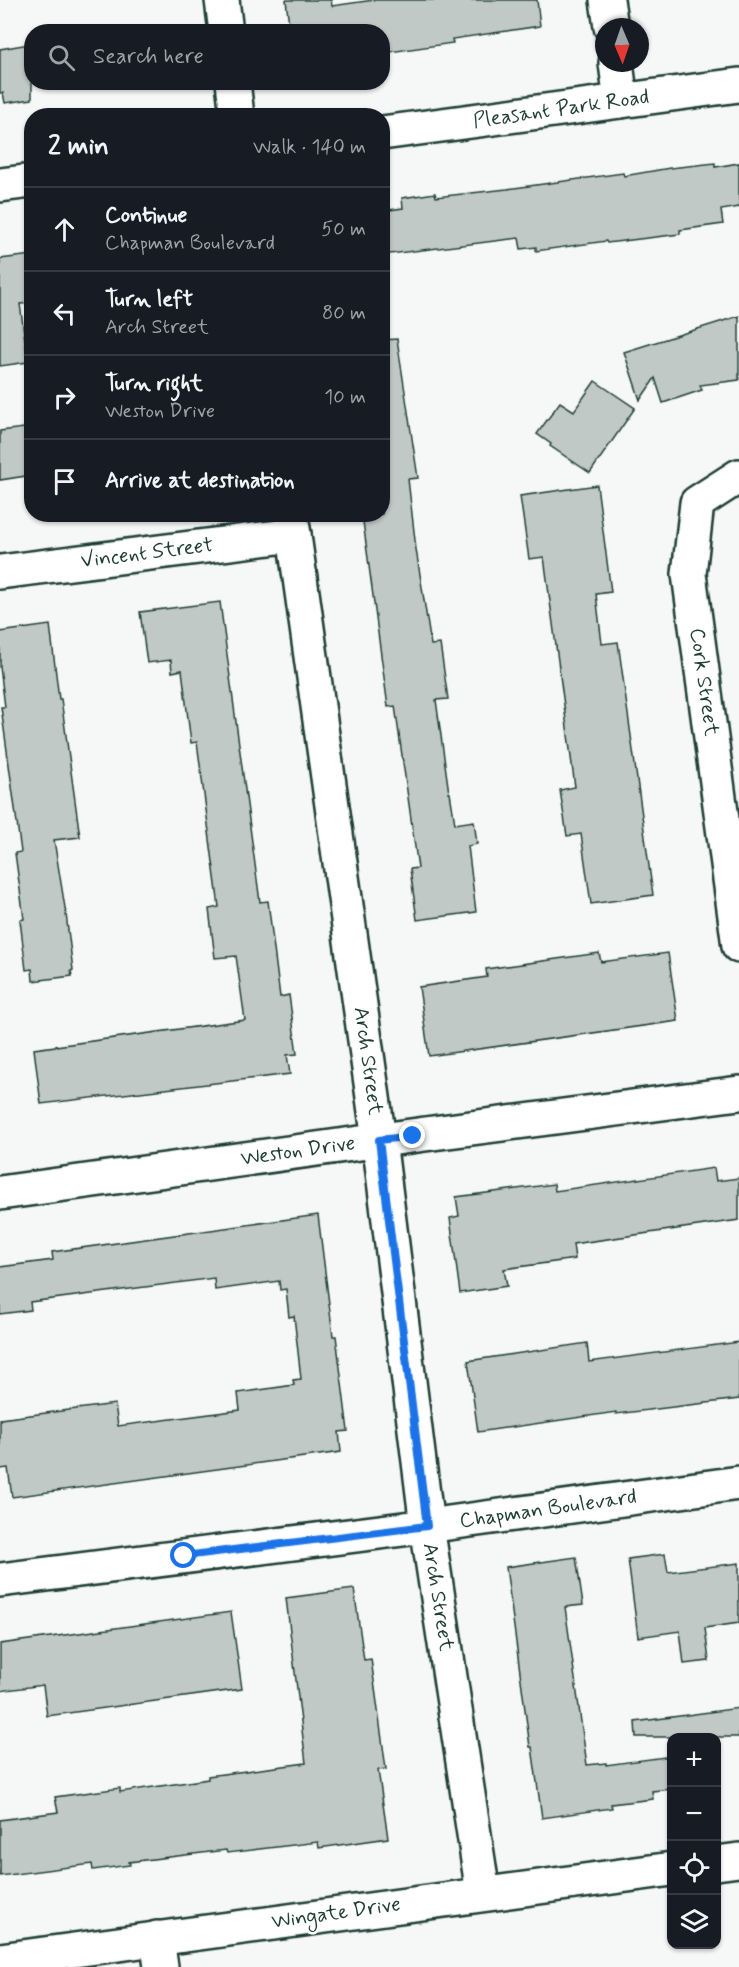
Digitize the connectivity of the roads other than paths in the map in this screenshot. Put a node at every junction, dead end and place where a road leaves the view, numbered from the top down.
1 (222, 0) edge
2 (607, 0) edge
3 (610, 18) edge
4 (225, 24) edge
5 (617, 72) edge
6 (739, 85) edge
7 (234, 90) edge
8 (621, 101) junction
9 (236, 108) edge
10 (390, 131) edge
11 (24, 182) edge
12 (0, 185) edge
13 (739, 476) edge
14 (292, 525) edge
15 (0, 572) edge
16 (739, 946) edge
17 (739, 1093) edge
18 (379, 1140) junction
19 (0, 1193) edge
20 (739, 1483) edge
21 (427, 1526) junction
22 (0, 1580) edge
23 (739, 1860) edge
24 (721, 1862) edge
25 (667, 1870) edge
26 (483, 1893) junction
27 (159, 1952) edge
28 (0, 1960) edge

1 - 4 street
2 - 3 street
5 - 8 street
6 - 8 street, Pleasant Park Road
7 - 9 street
8 - 10 street, Pleasant Park Road
11 - 12 street
13 - 16 street, Cork Street
14 - 15 street, Vincent Street
14 - 18 street, Arch Street
17 - 18 street, Weston Drive
18 - 19 street, Weston Drive
18 - 21 street, Arch Street
20 - 21 street, Chapman Boulevard
21 - 22 street, Chapman Boulevard
21 - 26 street, Arch Street
23 - 24 street
25 - 26 street, Wingate Drive
26 - 27 street, Wingate Drive
27 - 28 street, Wingate Drive

